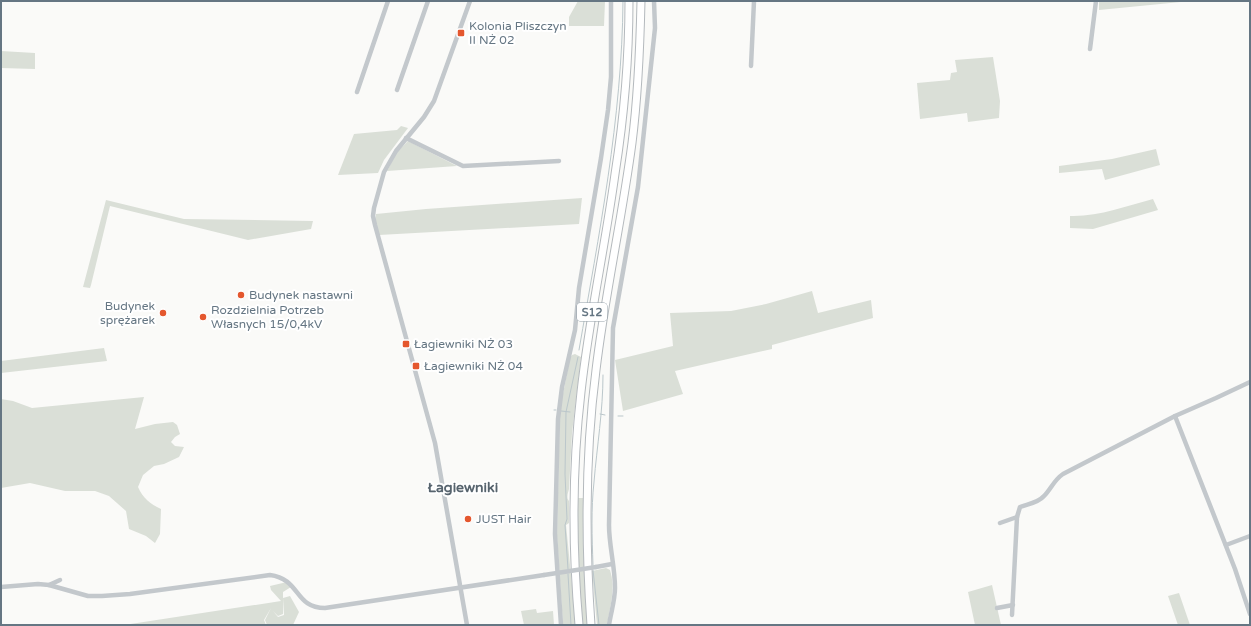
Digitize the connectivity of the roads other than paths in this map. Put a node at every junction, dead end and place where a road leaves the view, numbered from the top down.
1 (388, 1) edge
2 (428, 1) edge
3 (470, 1) edge
4 (611, 1) edge
5 (629, 1) edge
6 (641, 1) edge
7 (654, 1) edge
8 (754, 1) edge
9 (1096, 1) edge
10 (1090, 49) dead end
11 (751, 66) dead end
12 (397, 90) dead end
13 (357, 92) dead end
14 (406, 138) junction
15 (559, 162) dead end
16 (1250, 382) edge
17 (1175, 416) junction
18 (1017, 517) junction
19 (1000, 523) dead end
20 (1250, 536) edge
21 (1226, 545) junction
22 (612, 564) junction
23 (60, 580) dead end
24 (49, 585) junction
25 (1, 587) edge
26 (460, 587) junction
27 (1012, 605) junction
28 (997, 608) dead end
29 (1250, 614) edge
30 (1012, 615) dead end
31 (467, 625) edge
32 (561, 625) edge
33 (579, 625) edge
34 (591, 625) edge
35 (609, 625) edge

1 - 13 street
2 - 12 street
3 - 14 street
4 - 32 street
5 - 33 highway, S12
6 - 34 highway, S12
7 - 22 street
8 - 11 street
9 - 10 street
14 - 15 street
14 - 26 street
16 - 17 street
17 - 18 street
17 - 21 street
18 - 19 street
18 - 27 street
20 - 21 street
21 - 29 street
22 - 26 street, bridge
22 - 35 street
23 - 24 street
24 - 25 street
24 - 26 street
26 - 31 street
27 - 28 street
27 - 30 street

